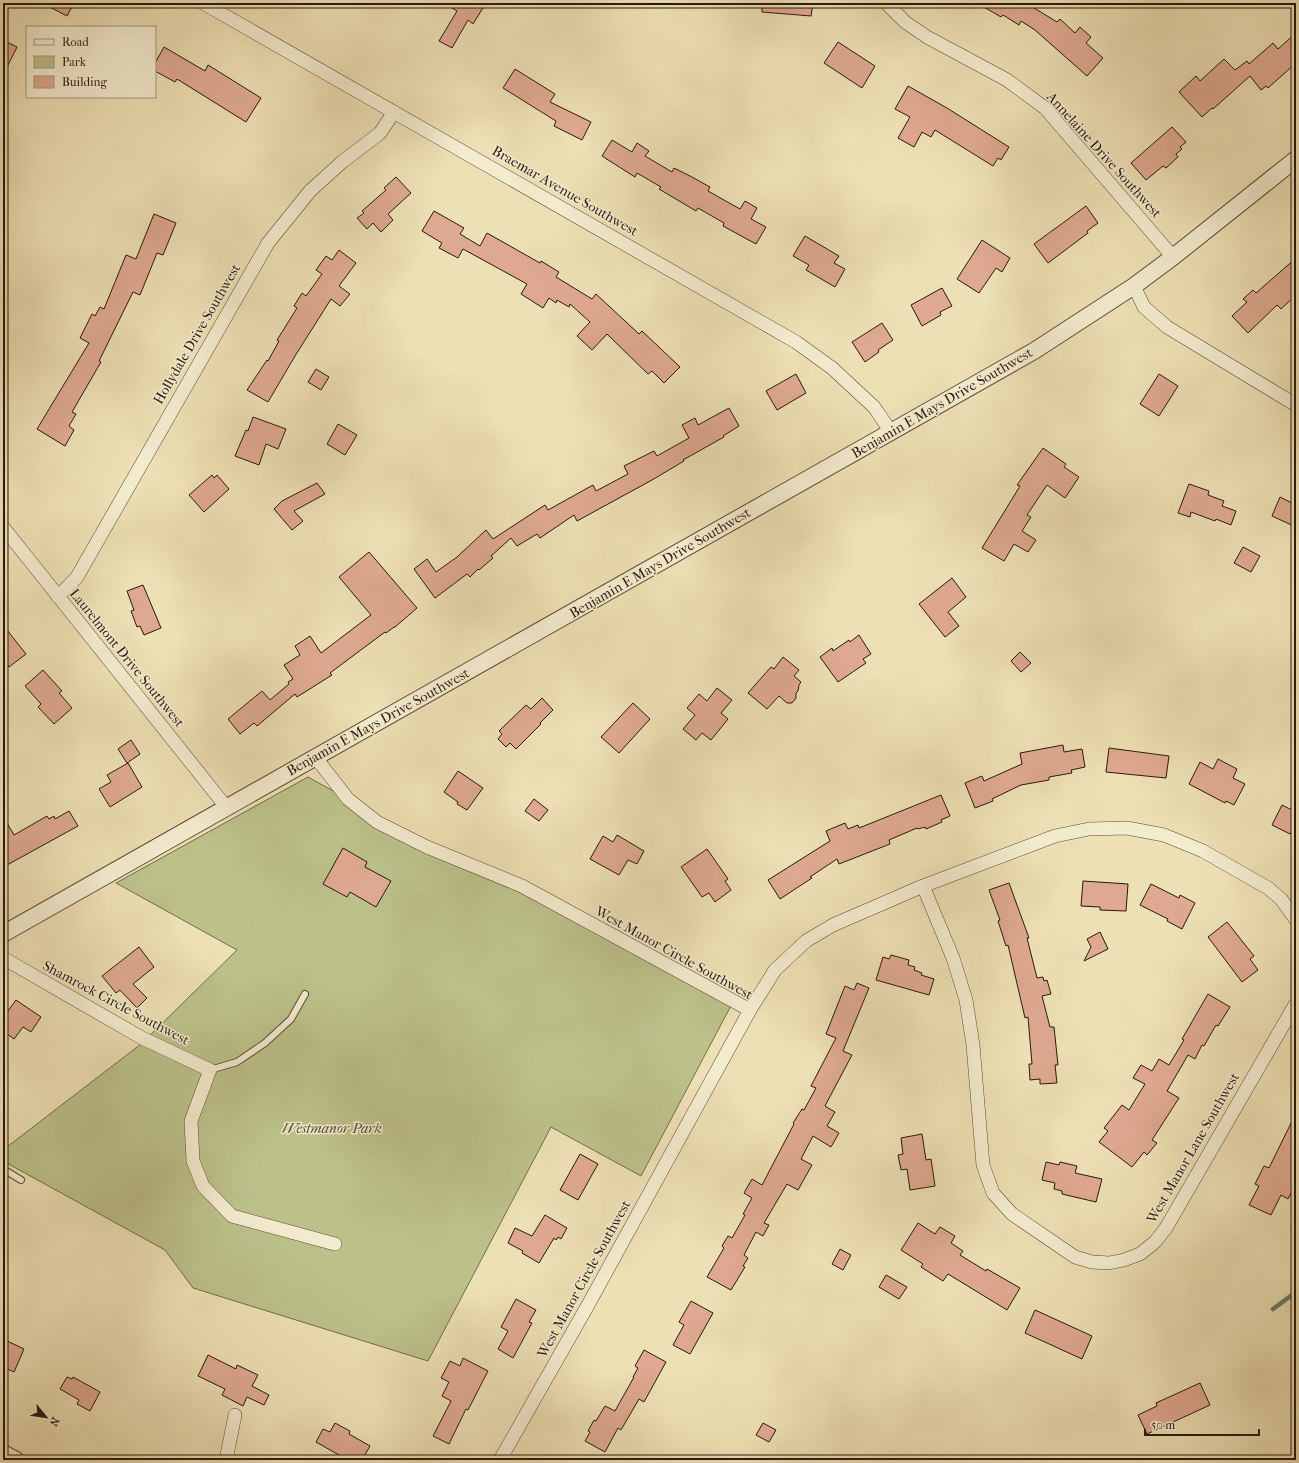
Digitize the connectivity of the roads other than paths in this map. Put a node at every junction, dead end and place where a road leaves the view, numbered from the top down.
1 (203, 3) edge
2 (886, 3) edge
3 (394, 112) junction
4 (1296, 159) edge
5 (1173, 257) junction
6 (1134, 286) junction
7 (1296, 405) edge
8 (891, 432) junction
9 (3, 527) edge
10 (58, 597) junction
11 (316, 758) junction
12 (227, 808) junction
13 (923, 886) junction
14 (1296, 920) edge
15 (3, 934) edge
16 (3, 958) edge
17 (305, 994) dead end
18 (1296, 1003) edge
19 (750, 1010) junction
20 (210, 1070) junction
21 (3, 1169) edge
22 (21, 1180) dead end
23 (336, 1244) dead end
24 (235, 1415) dead end
25 (3, 1453) edge
26 (16, 1460) edge
27 (226, 1460) edge
28 (500, 1460) edge

1 - 3 street, Braemar Avenue Southwest
2 - 5 street, Annelaine Drive Southwest
3 - 8 street, Braemar Avenue Southwest
3 - 10 street, Hollydale Drive Southwest
4 - 5 street, Benjamin E Mays Drive Southwest
5 - 6 street, Benjamin E Mays Drive Southwest
6 - 7 street
6 - 8 street, Benjamin E Mays Drive Southwest
8 - 11 street, Benjamin E Mays Drive Southwest
9 - 10 street, Laurelmont Drive Southwest
10 - 12 street, Laurelmont Drive Southwest
11 - 12 street, Benjamin E Mays Drive Southwest
11 - 19 street, West Manor Circle Southwest
12 - 15 street, Benjamin E Mays Drive Southwest
13 - 14 street
13 - 18 street, West Manor Lane Southwest
13 - 19 street
16 - 20 street, Shamrock Circle Southwest
17 - 20 lane
19 - 28 street, West Manor Circle Southwest
20 - 23 street
21 - 22 lane
24 - 27 street
25 - 26 street

